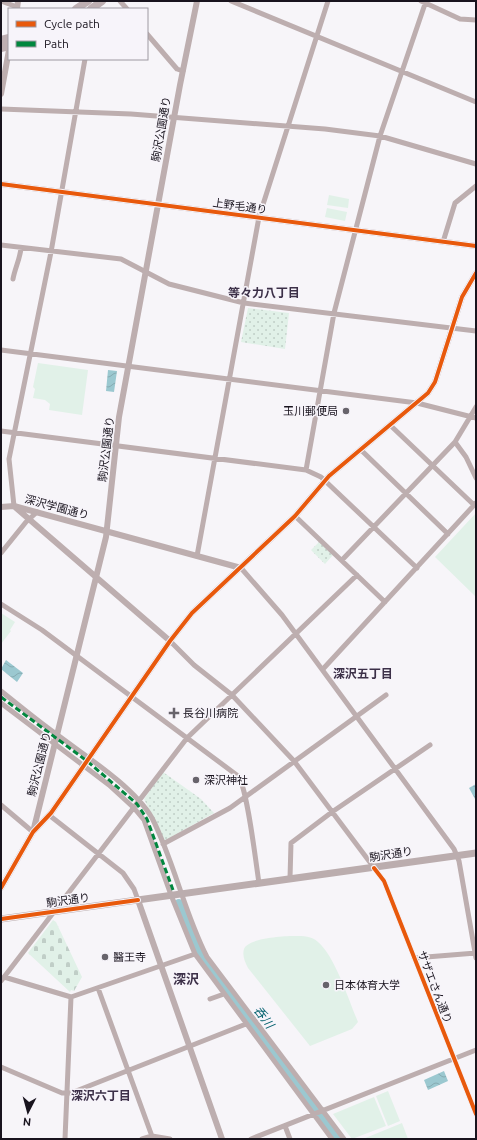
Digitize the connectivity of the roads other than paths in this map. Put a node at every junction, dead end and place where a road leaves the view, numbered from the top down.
1 (1, 1) edge
2 (88, 1) edge
3 (102, 1) edge
4 (197, 1) edge
5 (231, 1) edge
6 (328, 1) edge
7 (424, 2) edge
8 (17, 6) edge
9 (78, 8) edge
10 (92, 8) edge
11 (476, 20) edge
12 (148, 35) edge
13 (317, 37) junction
14 (8, 56) edge
15 (85, 60) edge
16 (183, 71) junction
17 (402, 71) junction
18 (1, 94) edge
19 (476, 102) edge
20 (1, 109) edge
21 (75, 112) junction
22 (174, 117) junction
23 (288, 126) junction
24 (380, 136) junction
25 (476, 164) edge
26 (1, 184) edge
27 (476, 186) edge
28 (61, 191) junction
29 (158, 204) junction
30 (259, 217) junction
31 (355, 230) junction
32 (444, 242) junction
33 (1, 245) edge
34 (476, 246) edge
35 (21, 248) junction
36 (51, 252) junction
37 (146, 271) junction
38 (476, 273) edge
39 (13, 280) dead end
40 (244, 303) junction
41 (334, 313) junction
42 (453, 327) junction
43 (476, 331) edge
44 (1, 350) edge
45 (30, 354) junction
46 (128, 366) junction
47 (230, 380) junction
48 (320, 390) junction
49 (417, 403) junction
50 (476, 407) edge
51 (470, 416) junction
52 (476, 418) edge
53 (390, 425) junction
54 (1, 431) edge
55 (13, 433) junction
56 (455, 442) junction
57 (115, 446) junction
58 (361, 450) junction
59 (215, 459) junction
60 (432, 466) junction
61 (306, 470) junction
62 (476, 478) edge
63 (325, 480) junction
64 (406, 494) junction
65 (475, 504) edge
66 (14, 506) junction
67 (1, 508) edge
68 (37, 512) junction
69 (295, 516) junction
70 (29, 519) junction
71 (374, 527) junction
72 (107, 531) junction
73 (448, 534) junction
74 (1, 553) edge
75 (197, 556) junction
76 (342, 560) junction
77 (241, 568) junction
78 (417, 568) junction
79 (357, 575) junction
80 (96, 577) junction
81 (385, 602) junction
82 (1, 604) edge
83 (296, 634) junction
84 (170, 640) junction
85 (76, 656) junction
86 (323, 669) junction
87 (1, 691) edge
88 (232, 695) junction
89 (386, 695) dead end
90 (132, 698) junction
91 (1, 703) edge
92 (357, 717) junction
93 (56, 734) junction
94 (187, 738) junction
95 (54, 744) junction
96 (430, 745) dead end
97 (89, 758) junction
98 (294, 761) junction
99 (84, 766) junction
100 (395, 770) junction
101 (245, 797) junction
102 (140, 800) junction
103 (1, 805) edge
104 (134, 808) junction
105 (332, 812) junction
106 (49, 815) junction
107 (33, 832) junction
108 (163, 844) junction
109 (99, 853) junction
110 (476, 853) edge
111 (457, 855) junction
112 (374, 868) junction
113 (290, 878) junction
114 (259, 883) junction
115 (2, 885) edge
116 (180, 894) junction
117 (171, 895) junction
118 (138, 900) junction
119 (55, 911) junction
120 (1, 919) edge
121 (195, 954) junction
122 (476, 955) edge
123 (414, 958) junction
124 (161, 966) junction
125 (2, 980) edge
126 (98, 988) junction
127 (224, 994) junction
128 (71, 997) junction
129 (210, 999) dead end
130 (246, 1024) junction
131 (189, 1046) junction
132 (476, 1050) edge
133 (454, 1059) junction
134 (1, 1067) edge
135 (128, 1070) junction
136 (67, 1094) junction
137 (322, 1110) junction
138 (313, 1114) junction
139 (476, 1114) edge
140 (285, 1126) junction
141 (153, 1138) edge
142 (65, 1139) edge
143 (142, 1139) edge
144 (170, 1139) edge
145 (222, 1139) edge
146 (252, 1139) edge
147 (290, 1139) edge
148 (332, 1139) edge
149 (344, 1139) edge

1 - 8 street
2 - 9 main road
3 - 10 main road
4 - 16 street, 駒沢公園通り
5 - 13 street
6 - 13 street
7 - 11 street
7 - 17 street
12 - 16 street
13 - 17 street
13 - 23 street
14 - 18 street
15 - 21 street
16 - 22 street, 駒沢公園通り
17 - 19 street
17 - 24 street
20 - 21 street
21 - 22 street
21 - 28 street
22 - 23 street
22 - 29 street, 駒沢公園通り
23 - 24 street
23 - 30 street
24 - 25 street
24 - 31 street
26 - 28 street, 上野毛通り
27 - 32 street
28 - 29 street, 上野毛通り
28 - 36 street
29 - 30 street, 上野毛通り
29 - 37 street, 駒沢公園通り
30 - 31 street, 上野毛通り
30 - 40 street
31 - 32 street, 上野毛通り
31 - 41 street
32 - 34 street, 上野毛通り
33 - 35 street
35 - 36 street
35 - 39 street
36 - 37 street
36 - 45 street
37 - 40 street
37 - 46 street, 駒沢公園通り
38 - 42 street
40 - 41 street
40 - 47 street
41 - 42 street
41 - 48 street
42 - 43 street
42 - 49 street
44 - 45 street
45 - 46 street
45 - 55 street
46 - 47 street
46 - 57 street, 駒沢公園通り
47 - 48 street
47 - 59 street
48 - 49 street
48 - 61 street
49 - 51 street
49 - 53 street
50 - 51 street
51 - 52 street
51 - 56 street
53 - 58 street
53 - 60 street
54 - 55 street
55 - 57 street
55 - 66 street
56 - 60 street
56 - 62 street
57 - 59 street
57 - 72 street, 駒沢公園通り
58 - 63 street
58 - 64 street
59 - 61 street
59 - 75 street
60 - 64 street
60 - 65 street
61 - 63 street
63 - 69 street
63 - 71 street
64 - 71 street
64 - 73 street
65 - 73 street
66 - 67 street, 深沢学園通り
66 - 68 street, 深沢学園通り
66 - 70 street
68 - 70 street
68 - 72 street, 深沢学園通り
69 - 76 street
69 - 77 street
70 - 74 street
70 - 80 street
71 - 76 street
71 - 78 street
72 - 75 street, 深沢学園通り
72 - 80 street, 駒沢公園通り
73 - 78 street
75 - 77 street, 深沢学園通り
76 - 79 street
77 - 83 street
77 - 84 street
78 - 81 street
79 - 81 street
79 - 83 street
80 - 84 street
80 - 85 street, 駒沢公園通り
81 - 86 street
82 - 85 street
83 - 86 street
83 - 88 street
84 - 88 street, サザエさん通り
84 - 90 street
85 - 90 street
85 - 93 street, 駒沢公園通り
86 - 92 street
87 - 93 street
88 - 94 street
88 - 98 street, サザエさん通り
89 - 92 street
90 - 94 street
90 - 97 street
91 - 95 street
92 - 98 street
92 - 100 street
93 - 95 street, 駒沢公園通り
93 - 97 street
94 - 101 street
94 - 102 street
95 - 99 street
95 - 107 street, 駒沢公園通り
96 - 100 street
97 - 99 street
97 - 102 street
98 - 101 street
98 - 105 street, サザエさん通り
99 - 104 street
99 - 106 street
100 - 105 street
100 - 111 street
101 - 108 street
101 - 114 street
102 - 104 street
102 - 108 street
103 - 107 street
104 - 109 street
104 - 117 street
105 - 112 street, サザエさん通り
105 - 113 street
106 - 107 street
106 - 109 street
107 - 115 street, 駒沢公園通り
108 - 116 street
109 - 118 street
109 - 119 street
110 - 111 main road, 駒沢通り
111 - 112 main road, 駒沢通り
111 - 122 street
112 - 113 main road, 駒沢通り
112 - 123 street, サザエさん通り
113 - 114 main road, 駒沢通り
114 - 116 main road, 駒沢通り
116 - 117 main road, 駒沢通り
116 - 137 street
117 - 118 main road, 駒沢通り
117 - 121 street
118 - 119 main road, 駒沢通り
118 - 124 street
119 - 120 main road, 駒沢通り
119 - 125 street
121 - 124 street
121 - 127 street
122 - 123 street
123 - 133 street, サザエさん通り
124 - 126 street
124 - 131 street
125 - 128 street
126 - 128 street
126 - 135 street
127 - 129 street
127 - 130 street
128 - 136 street
130 - 131 street
130 - 138 street
131 - 135 street
131 - 145 street
132 - 133 street
133 - 137 street
133 - 139 street, サザエさん通り
134 - 136 street
135 - 136 street
135 - 141 street
136 - 142 street
137 - 138 street
137 - 149 street
138 - 140 street
138 - 148 street
140 - 146 street
140 - 147 street
141 - 143 street
141 - 144 street

